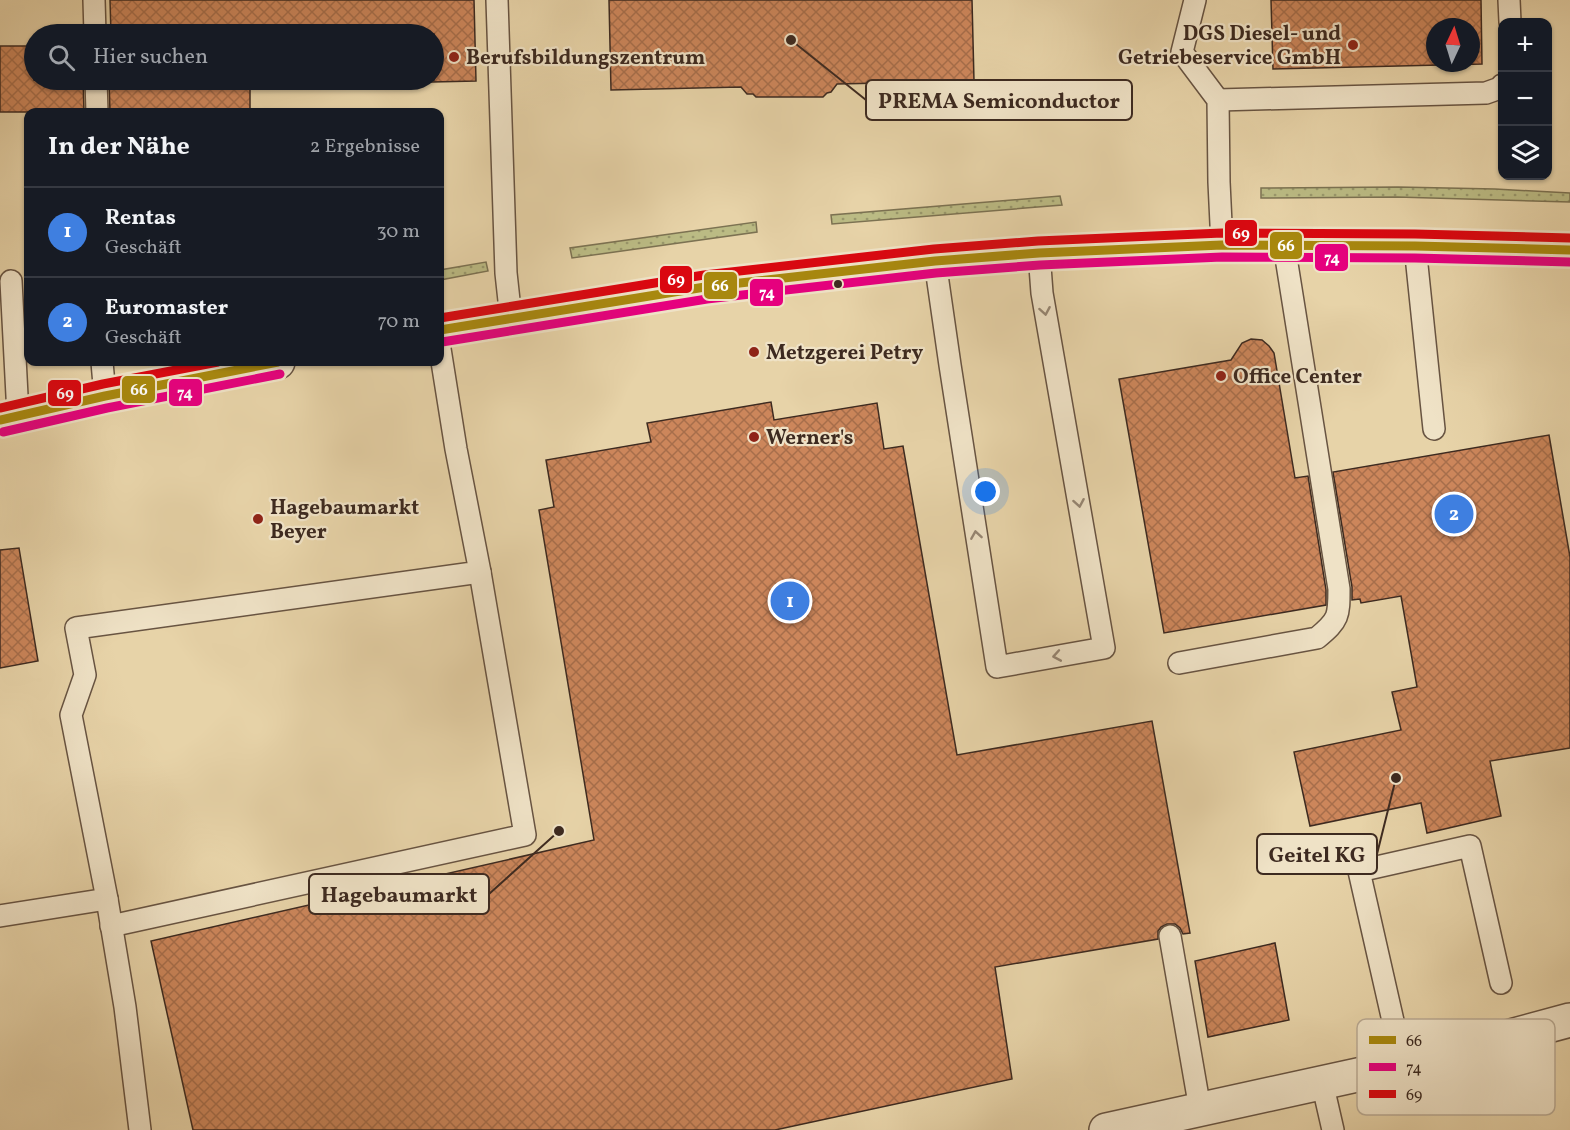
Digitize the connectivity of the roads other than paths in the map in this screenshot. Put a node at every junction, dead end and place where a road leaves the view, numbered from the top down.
1 (94, 0) edge
2 (496, 0) edge
3 (1195, 0) edge
4 (1509, 0) edge
5 (1509, 18) edge
6 (95, 24) edge
7 (1498, 89) edge
8 (96, 90) edge
9 (1218, 100) junction
10 (97, 108) edge
11 (1284, 245) junction
12 (1222, 246) junction
13 (1415, 246) junction
14 (1570, 250) edge
15 (1039, 253) junction
16 (935, 261) junction
17 (11, 281) dead end
18 (511, 319) junction
19 (444, 329) edge
20 (102, 366) edge
21 (258, 366) edge
22 (443, 366) edge
23 (105, 396) junction
24 (9, 417) edge
25 (1434, 429) dead end
26 (480, 572) junction
27 (1179, 663) dead end
28 (107, 899) junction
29 (0, 916) edge
30 (111, 926) junction
31 (1170, 936) dead end
32 (1501, 983) dead end
33 (1393, 1019) edge
34 (1570, 1020) edge
35 (1555, 1024) edge
36 (1357, 1075) edge
37 (1323, 1082) junction
38 (1200, 1109) junction
39 (140, 1130) edge
40 (1106, 1130) edge
41 (1333, 1130) edge

1 - 6 lane
2 - 18 lane
3 - 9 lane
4 - 5 lane
7 - 9 lane
8 - 10 lane
9 - 12 lane
11 - 12 street
11 - 13 street
11 - 27 lane
12 - 15 street
13 - 14 street
13 - 25 lane
15 - 16 street
15 -> 16 lane
16 - 18 street
17 - 24 lane
18 - 19 street
20 - 23 lane
21 - 23 street
22 - 26 lane
23 - 24 street
26 - 28 lane
26 - 30 lane
28 - 29 lane
28 - 30 lane
30 - 39 lane
31 - 38 lane
32 - 33 lane
34 - 35 street
36 - 37 street
37 - 38 street
37 - 41 lane
38 - 40 street

